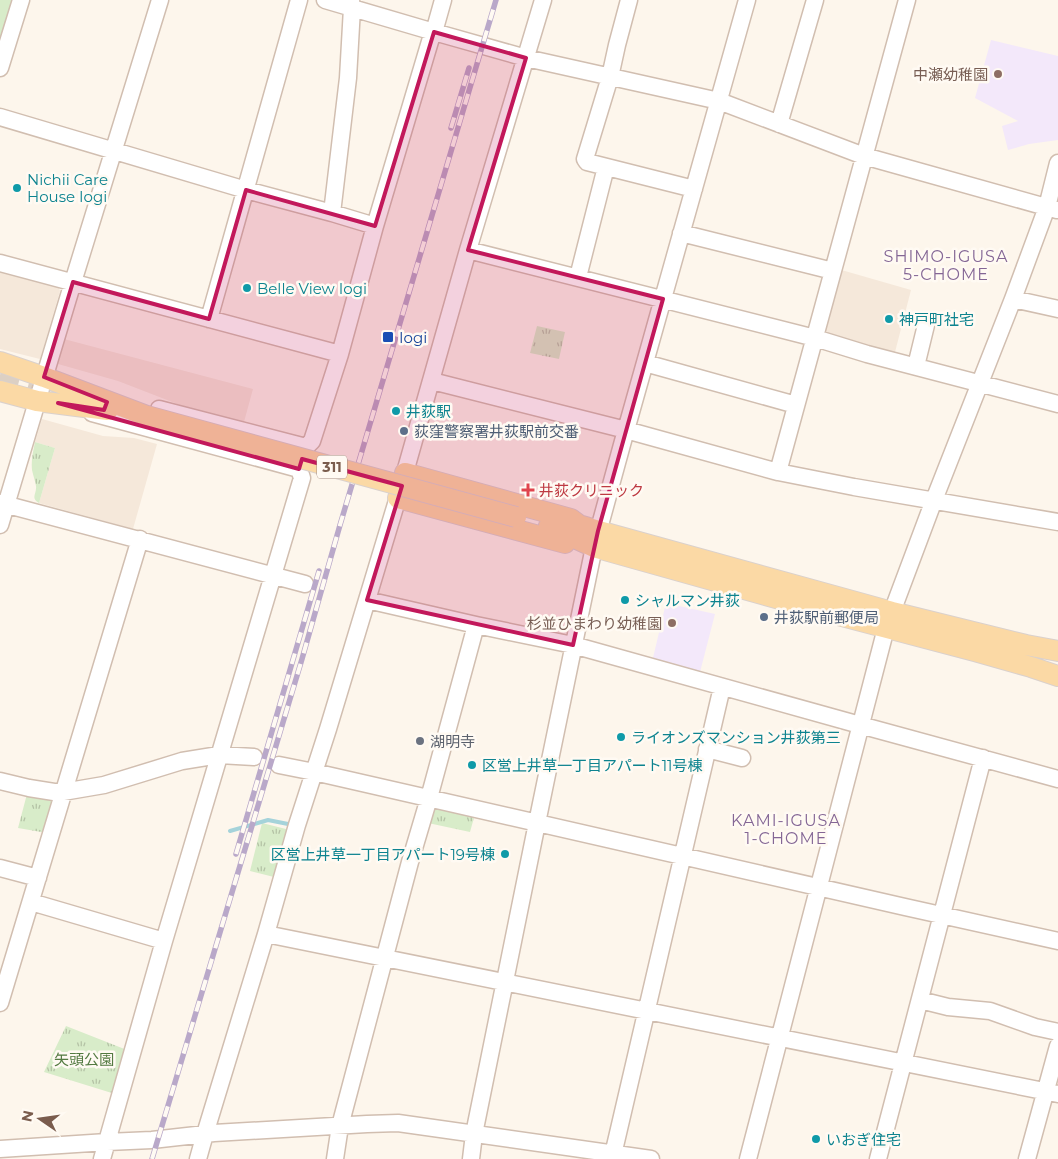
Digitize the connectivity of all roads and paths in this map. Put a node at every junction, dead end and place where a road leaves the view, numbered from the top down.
1 (21, 0) edge
2 (160, 0) edge
3 (299, 0) edge
4 (325, 0) edge
5 (444, 0) edge
6 (543, 0) edge
7 (629, 0) edge
8 (747, 0) edge
9 (815, 0) edge
10 (907, 0) edge
11 (352, 4) edge
12 (434, 32) junction
13 (526, 58) junction
14 (0, 68) edge
15 (610, 77) junction
16 (719, 101) junction
17 (0, 117) edge
18 (780, 124) junction
19 (114, 151) junction
20 (864, 156) junction
21 (1058, 163) edge
22 (606, 167) junction
23 (694, 189) junction
24 (246, 190) junction
25 (1053, 208) edge
26 (332, 213) junction
27 (375, 226) junction
28 (681, 233) junction
29 (468, 250) junction
30 (0, 263) edge
31 (833, 271) junction
32 (578, 277) junction
33 (73, 282) junction
34 (663, 299) junction
35 (1014, 299) junction
36 (1058, 309) edge
37 (209, 319) junction
38 (926, 325) dead end
39 (815, 338) junction
40 (340, 354) junction
41 (2, 362) edge
42 (645, 363) junction
43 (916, 366) junction
44 (44, 377) junction
45 (432, 381) junction
46 (979, 384) junction
47 (0, 390) edge
48 (60, 394) junction
49 (38, 401) junction
50 (1058, 404) edge
51 (796, 405) junction
52 (626, 430) junction
53 (306, 448) junction
54 (300, 469) junction
55 (778, 472) junction
56 (405, 473) junction
57 (398, 498) junction
58 (934, 500) junction
59 (3, 504) edge
60 (1058, 522) edge
61 (0, 525) edge
62 (596, 539) junction
63 (140, 540) junction
64 (274, 575) junction
65 (305, 584) dead end
66 (367, 600) junction
67 (889, 620) junction
68 (476, 625) junction
69 (573, 645) junction
70 (1058, 651) edge
71 (1058, 676) edge
72 (722, 687) junction
73 (860, 725) junction
74 (707, 749) junction
75 (219, 755) junction
76 (254, 757) dead end
77 (742, 758) dead end
78 (983, 758) junction
79 (279, 765) dead end
80 (314, 772) junction
81 (1058, 778) edge
82 (0, 781) edge
83 (63, 792) junction
84 (429, 798) junction
85 (536, 822) junction
86 (682, 856) junction
87 (0, 868) edge
88 (38, 878) junction
89 (819, 887) junction
90 (31, 902) junction
91 (941, 915) junction
92 (266, 934) junction
93 (164, 941) junction
94 (1058, 941) edge
95 (386, 958) junction
96 (504, 982) junction
97 (920, 1000) junction
98 (0, 1003) edge
99 (646, 1011) junction
100 (1058, 1032) edge
101 (779, 1038) junction
102 (1058, 1046) edge
103 (902, 1063) junction
104 (1051, 1093) edge
105 (340, 1126) junction
106 (205, 1134) junction
107 (474, 1134) junction
108 (107, 1142) junction
109 (0, 1149) edge
110 (612, 1156) edge
111 (102, 1159) edge
112 (198, 1159) edge
113 (335, 1159) edge
114 (471, 1159) edge
115 (651, 1159) edge
116 (748, 1159) edge
117 (878, 1159) edge
118 (1027, 1159) edge

1 - 14 street
2 - 19 street
3 - 24 street
4 - 11 street
5 - 12 street
6 - 13 street
7 - 15 street
8 - 16 street
9 - 18 street
10 - 20 street
11 - 12 street
11 - 26 street
12 - 13 street
12 - 27 street
13 - 15 street
13 - 29 street
15 - 16 street
15 - 22 street
16 - 18 street
16 - 23 street
17 - 19 street
18 - 20 street
19 - 24 street
19 - 33 street
20 - 25 street
20 - 31 street
21 - 25 street
22 - 23 street
22 - 32 street
23 - 28 street
24 - 26 street
24 - 37 street
25 - 35 street
26 - 27 street
27 - 40 street
28 - 31 street
28 - 34 street
29 - 32 street
29 - 45 street
30 - 33 street
31 - 39 street
32 - 34 street
33 - 37 street
33 - 44 street
34 - 39 street
34 - 42 street
35 - 36 street
35 - 46 street
37 - 40 street
38 - 43 street
39 - 43 street
39 - 51 street
40 - 53 street
41 - 44 main road, 311
41 - 47 main road
42 - 51 street
42 - 52 street
43 - 46 street
44 - 48 main road, 311
44 - 49 street
45 - 52 street
45 - 56 street
46 - 50 street
46 - 58 street
47 - 49 main road, 311
48 - 49 main road, 311
48 - 53 street
48 - 54 street
48 - 62 main road, 311, bridge
49 - 59 street
51 - 55 street
52 - 55 street
52 - 62 street
53 - 54 street
54 - 64 street
55 - 58 street
56 - 57 street
56 - 62 main road
57 - 62 main road
57 - 66 street
58 - 60 street
58 - 67 street
59 - 61 street
59 - 63 street
62 - 67 main road, 311
62 - 69 street
63 - 64 street
63 - 83 street
64 - 65 street
64 - 75 street
66 - 68 street
66 - 80 street
67 - 70 main road, 311
67 - 71 main road, 311
67 - 73 street
68 - 69 street
68 - 84 street
69 - 72 street
69 - 85 street
72 - 73 street
72 - 74 street
73 - 78 street
73 - 89 street
74 - 77 street
74 - 86 street
75 - 76 street
75 - 83 street
75 - 93 street
78 - 81 street
78 - 91 street
79 - 80 street
80 - 84 street
80 - 92 street
82 - 83 street
83 - 88 street
84 - 85 street
84 - 95 street
85 - 86 street
85 - 96 street
86 - 89 street
86 - 99 street
87 - 88 street
88 - 90 street
89 - 91 street
89 - 101 street
90 - 93 street
90 - 98 street
91 - 94 street
91 - 97 street
92 - 95 street
92 - 106 street
93 - 108 street
95 - 96 street
95 - 105 street
96 - 99 street
96 - 107 street
97 - 100 street
97 - 103 street
99 - 101 street
99 - 110 street
101 - 103 street
101 - 116 street
102 - 104 street
103 - 104 street
103 - 117 street
104 - 118 street
105 - 106 street
105 - 107 street
105 - 113 street
106 - 108 street
106 - 112 street
107 - 110 street
107 - 114 street
108 - 109 street
108 - 111 street
110 - 115 street

